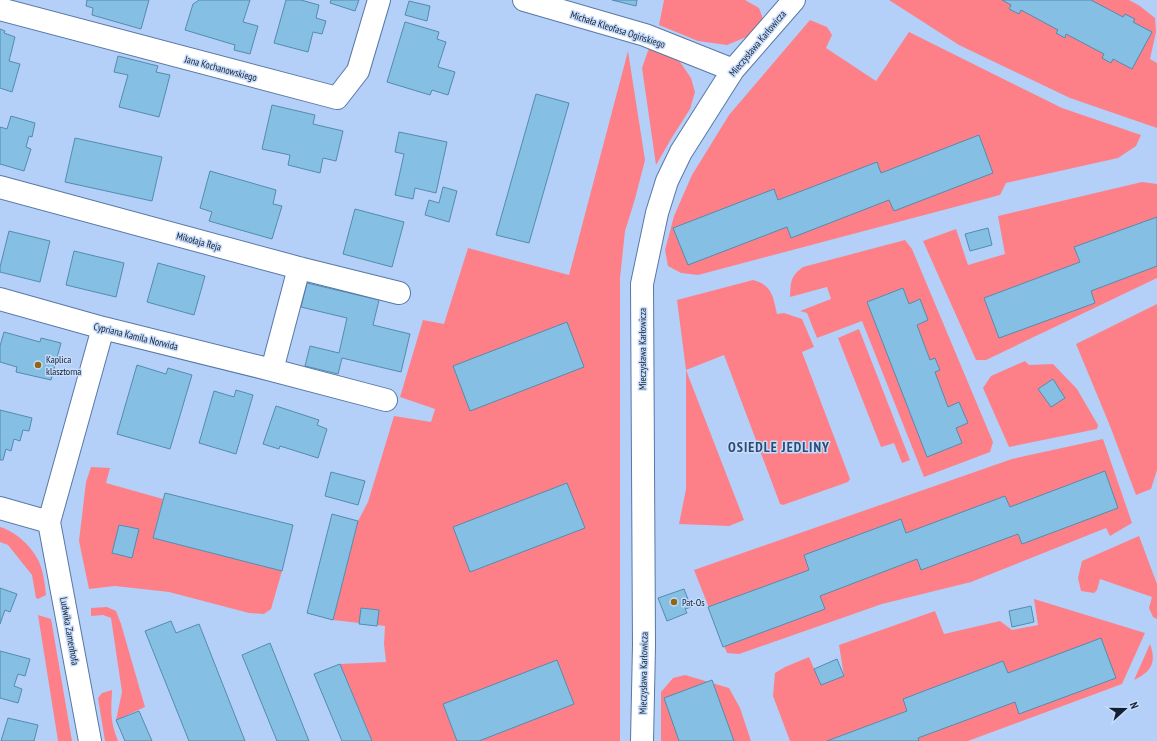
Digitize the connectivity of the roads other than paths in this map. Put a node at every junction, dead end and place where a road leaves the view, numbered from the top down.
1 (378, 0) edge
2 (524, 0) edge
3 (794, 0) edge
4 (0, 9) edge
5 (733, 70) junction
6 (0, 186) edge
7 (300, 268) junction
8 (399, 293) dead end
9 (0, 299) edge
10 (103, 328) junction
11 (272, 370) junction
12 (386, 400) dead end
13 (0, 508) edge
14 (49, 522) junction
15 (90, 741) edge
16 (642, 741) edge

1 - 4 street, Jana Kochanowskiego
2 - 5 street, Michała Kleofasa Ogińskiego
3 - 5 street, Mieczysława Karłowicza
5 - 16 street, Mieczysława Karłowicza
6 - 7 street, Mikołaja Reja
7 - 8 street, Mikołaja Reja
7 - 11 street
9 - 10 street, Cypriana Kamila Norwida
10 - 11 street, Cypriana Kamila Norwida
10 - 14 street, Ludwika Zamenhofa
11 - 12 street, Cypriana Kamila Norwida
13 - 14 street
14 - 15 street, Ludwika Zamenhofa

